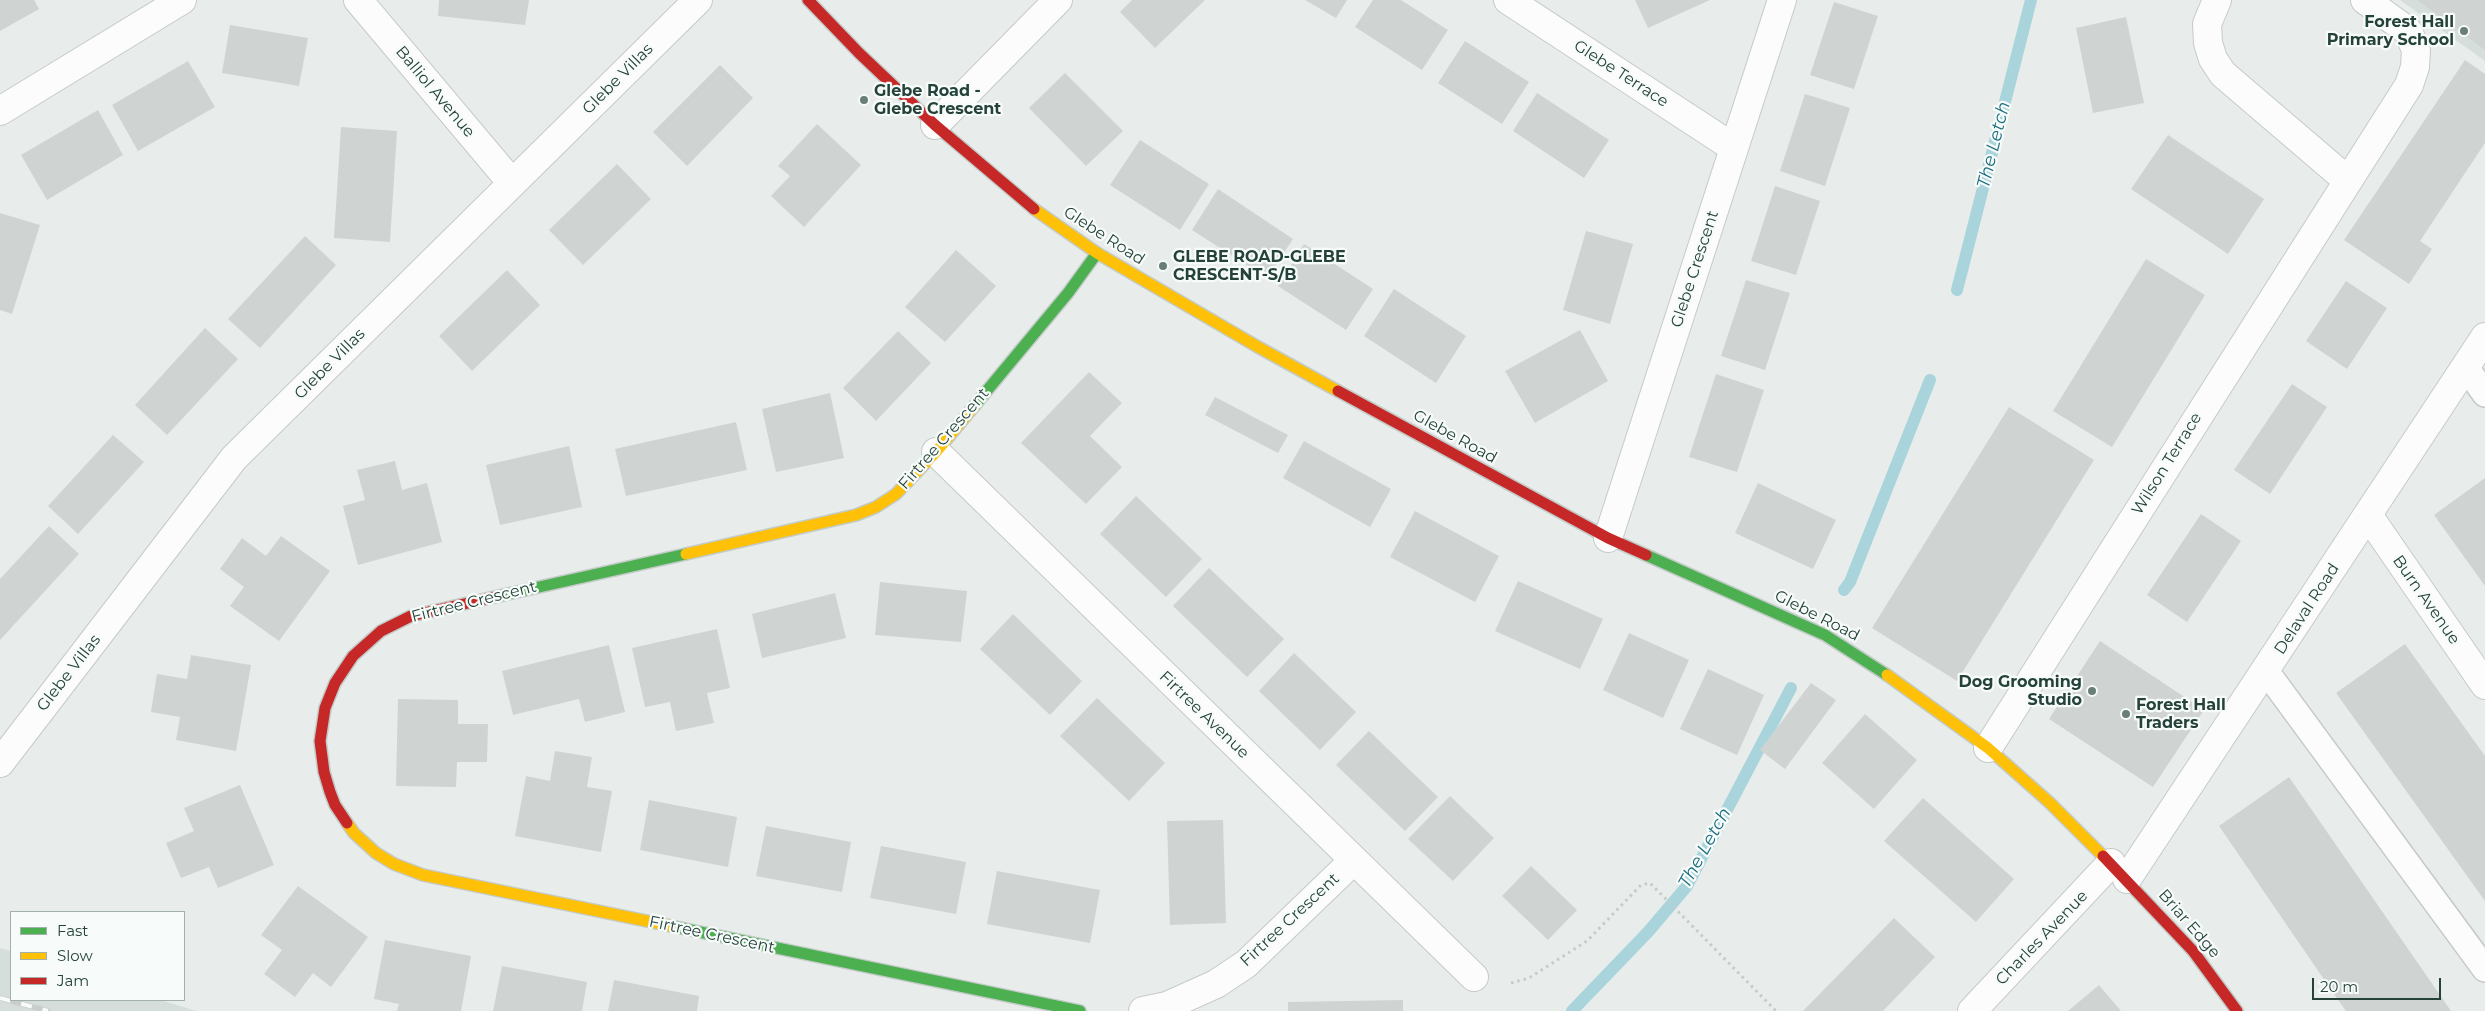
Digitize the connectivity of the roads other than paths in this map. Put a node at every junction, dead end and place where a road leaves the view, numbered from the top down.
1 (182, 0) edge
2 (358, 0) edge
3 (698, 0) edge
4 (808, 0) edge
5 (1058, 0) edge
6 (1508, 0) edge
7 (1782, 0) edge
8 (2217, 0) edge
9 (2365, 0) edge
10 (0, 112) edge
11 (935, 125) junction
12 (1734, 148) junction
13 (2347, 180) junction
14 (512, 183) junction
15 (1097, 254) junction
16 (2485, 337) edge
17 (2465, 366) junction
18 (2485, 394) edge
19 (936, 452) junction
20 (2368, 515) junction
21 (1608, 538) junction
22 (2266, 671) junction
23 (2485, 685) edge
24 (1988, 748) junction
25 (0, 762) edge
26 (1353, 861) junction
27 (2119, 871) junction
28 (2485, 969) edge
29 (1474, 976) road end
30 (1080, 1011) edge
31 (1143, 1011) edge
32 (1972, 1011) edge
33 (2237, 1011) edge

1 - 10 street
2 - 14 street, Balliol Avenue
3 - 14 street, Glebe Villas
4 - 11 street, Glebe Road
5 - 11 street
6 - 12 street, Glebe Terrace
7 - 12 street, Glebe Crescent
8 - 13 street
9 - 13 street, Wilson Terrace
11 - 15 street, Glebe Road
12 - 21 street, Glebe Crescent
13 - 24 street, Wilson Terrace
14 - 25 street, Glebe Villas
15 - 19 street, Firtree Crescent
15 - 21 street, Glebe Road
16 - 17 street, Delaval Road
17 - 18 lane
17 - 20 street, Delaval Road
19 - 26 street, Firtree Avenue
19 - 30 street, Firtree Crescent
20 - 22 street, Delaval Road
20 - 23 street, Burn Avenue
21 - 24 street, Glebe Road
22 - 27 street, Delaval Road
22 - 28 lane
24 - 27 street, Glebe Road
26 - 29 street, Firtree Avenue
26 - 31 street, Firtree Crescent
27 - 32 street, Charles Avenue
27 - 33 street, Briar Edge

